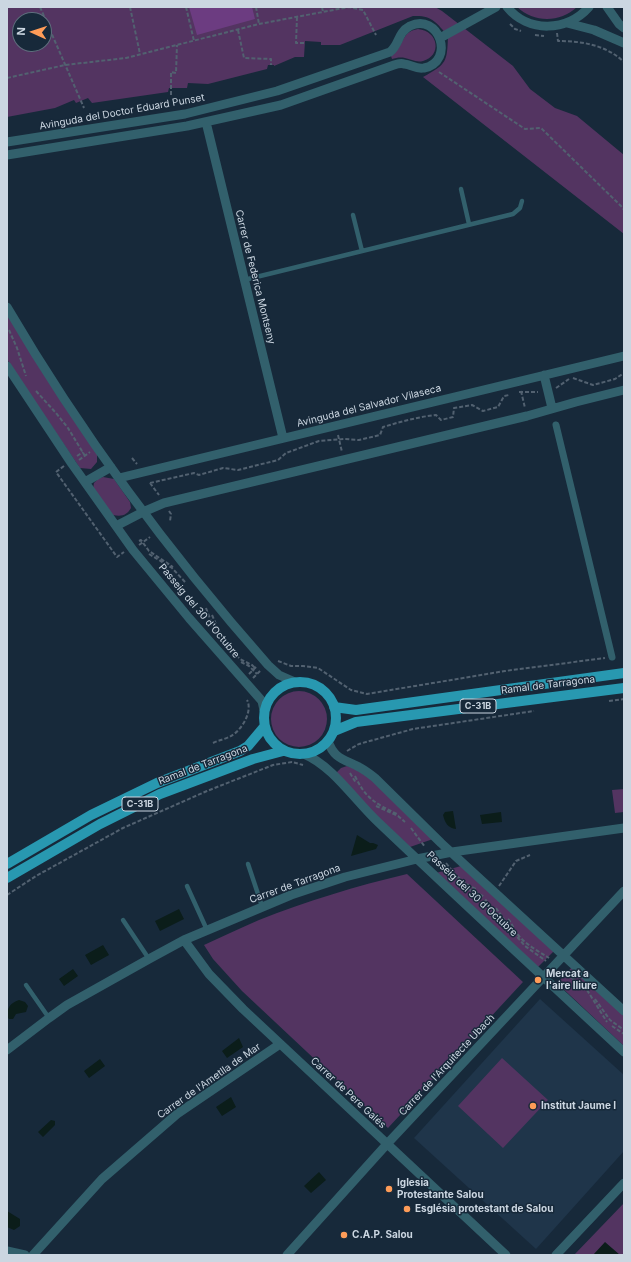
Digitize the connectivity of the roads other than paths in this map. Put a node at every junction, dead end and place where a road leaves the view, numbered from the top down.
1 (496, 7) edge
2 (507, 7) edge
3 (589, 7) edge
4 (607, 7) edge
5 (567, 23) junction
6 (624, 28) edge
7 (440, 38) junction
8 (624, 43) edge
9 (206, 122) junction
10 (7, 142) edge
11 (7, 155) edge
12 (461, 189) dead end
13 (522, 200) dead end
14 (353, 216) dead end
15 (469, 224) junction
16 (362, 251) junction
17 (244, 280) junction
18 (7, 307) edge
19 (624, 356) edge
20 (7, 366) edge
21 (544, 375) junction
22 (624, 390) edge
23 (552, 408) junction
24 (556, 425) dead end
25 (283, 438) junction
26 (111, 466) junction
27 (119, 478) junction
28 (85, 482) junction
29 (143, 512) junction
30 (116, 526) junction
31 (612, 657) road end
32 (624, 674) edge
33 (295, 682) junction
34 (624, 688) edge
35 (334, 707) junction
36 (264, 710) junction
37 (264, 727) junction
38 (334, 731) junction
39 (328, 742) junction
40 (283, 751) junction
41 (304, 754) junction
42 (624, 828) edge
43 (452, 852) junction
44 (417, 859) junction
45 (7, 864) edge
46 (248, 864) dead end
47 (7, 878) edge
48 (187, 886) dead end
49 (624, 891) edge
50 (262, 906) junction
51 (123, 920) dead end
52 (207, 930) junction
53 (184, 940) junction
54 (564, 956) junction
55 (149, 959) junction
56 (544, 977) junction
57 (26, 985) dead end
58 (624, 1011) edge
59 (49, 1018) junction
60 (280, 1044) junction
61 (7, 1050) edge
62 (624, 1052) edge
63 (387, 1144) junction
64 (624, 1183) edge
65 (7, 1251) edge
66 (25, 1255) edge
67 (33, 1255) edge
68 (287, 1255) edge
69 (506, 1255) edge
70 (556, 1255) edge

1 - 7 street
2 - 5 street
3 - 5 street
4 - 6 street
5 - 8 street
7 - 9 street
7 - 10 street, Avinguda del Doctor Eduard Punset
9 - 11 street
9 - 17 street, Carrer de Federica Montseny
12 - 15 lane
13 - 15 lane
14 - 16 lane
15 - 16 lane
16 - 17 lane
17 - 25 street, Carrer de Federica Montseny
18 - 26 street, Passeig del 30 d'Octubre
19 - 21 street, Avinguda del Salvador Vilaseca
20 - 28 street, Passeig del 30 d'Octubre
21 - 23 street
21 - 25 street, Avinguda del Salvador Vilaseca
22 - 23 street
23 - 29 street
24 - 31 street
25 - 27 street, Avinguda del Salvador Vilaseca
26 - 27 street, Passeig del 30 d'Octubre
26 - 28 street
27 - 29 street, Passeig del 30 d'Octubre
28 - 30 street, Passeig del 30 d'Octubre
29 - 30 street
29 - 33 street, Passeig del 30 d'Octubre
30 - 36 street, Passeig del 30 d'Octubre
32 - 35 main road, Ramal de Tarragona / C-31B
33 - 35 main road
33 - 36 main road
34 - 38 main road, Ramal de Tarragona / C-31B
35 - 38 main road
36 - 37 main road
37 - 40 main road
37 - 45 main road, Ramal de Tarragona / C-31B
38 - 39 main road
39 - 41 main road
39 - 43 street, Passeig del 30 d'Octubre
40 - 41 main road, C-31B
40 - 47 main road, Ramal de Tarragona / C-31B
41 - 44 street, Passeig del 30 d'Octubre
42 - 43 street, Carrer de Tarragona
43 - 44 street, Carrer de Tarragona
43 - 54 street, Passeig del 30 d'Octubre
44 - 50 street, Carrer de Tarragona
44 - 56 street, Passeig del 30 d'Octubre
46 - 50 lane
48 - 52 lane
49 - 54 street, Carrer de l'Arquitecte Ubach
50 - 52 street, Carrer de Tarragona
51 - 55 lane
52 - 53 street, Carrer de Tarragona
53 - 55 street, Carrer de Tarragona
53 - 60 street, Carrer de Pere Galés
54 - 56 street, Carrer de l'Arquitecte Ubach
54 - 58 street, Passeig del 30 d'Octubre
55 - 59 street, Carrer de Tarragona
56 - 62 street, Passeig del 30 d'Octubre
56 - 63 street, Carrer de l'Arquitecte Ubach
57 - 59 lane
59 - 61 street, Carrer de Tarragona
60 - 63 street, Carrer de Pere Galés
60 - 67 street, Carrer de l'Ametlla de Mar
63 - 68 street, Carrer de l'Arquitecte Ubach
63 - 69 street, Carrer de Pere Galés
64 - 70 street
65 - 66 street

